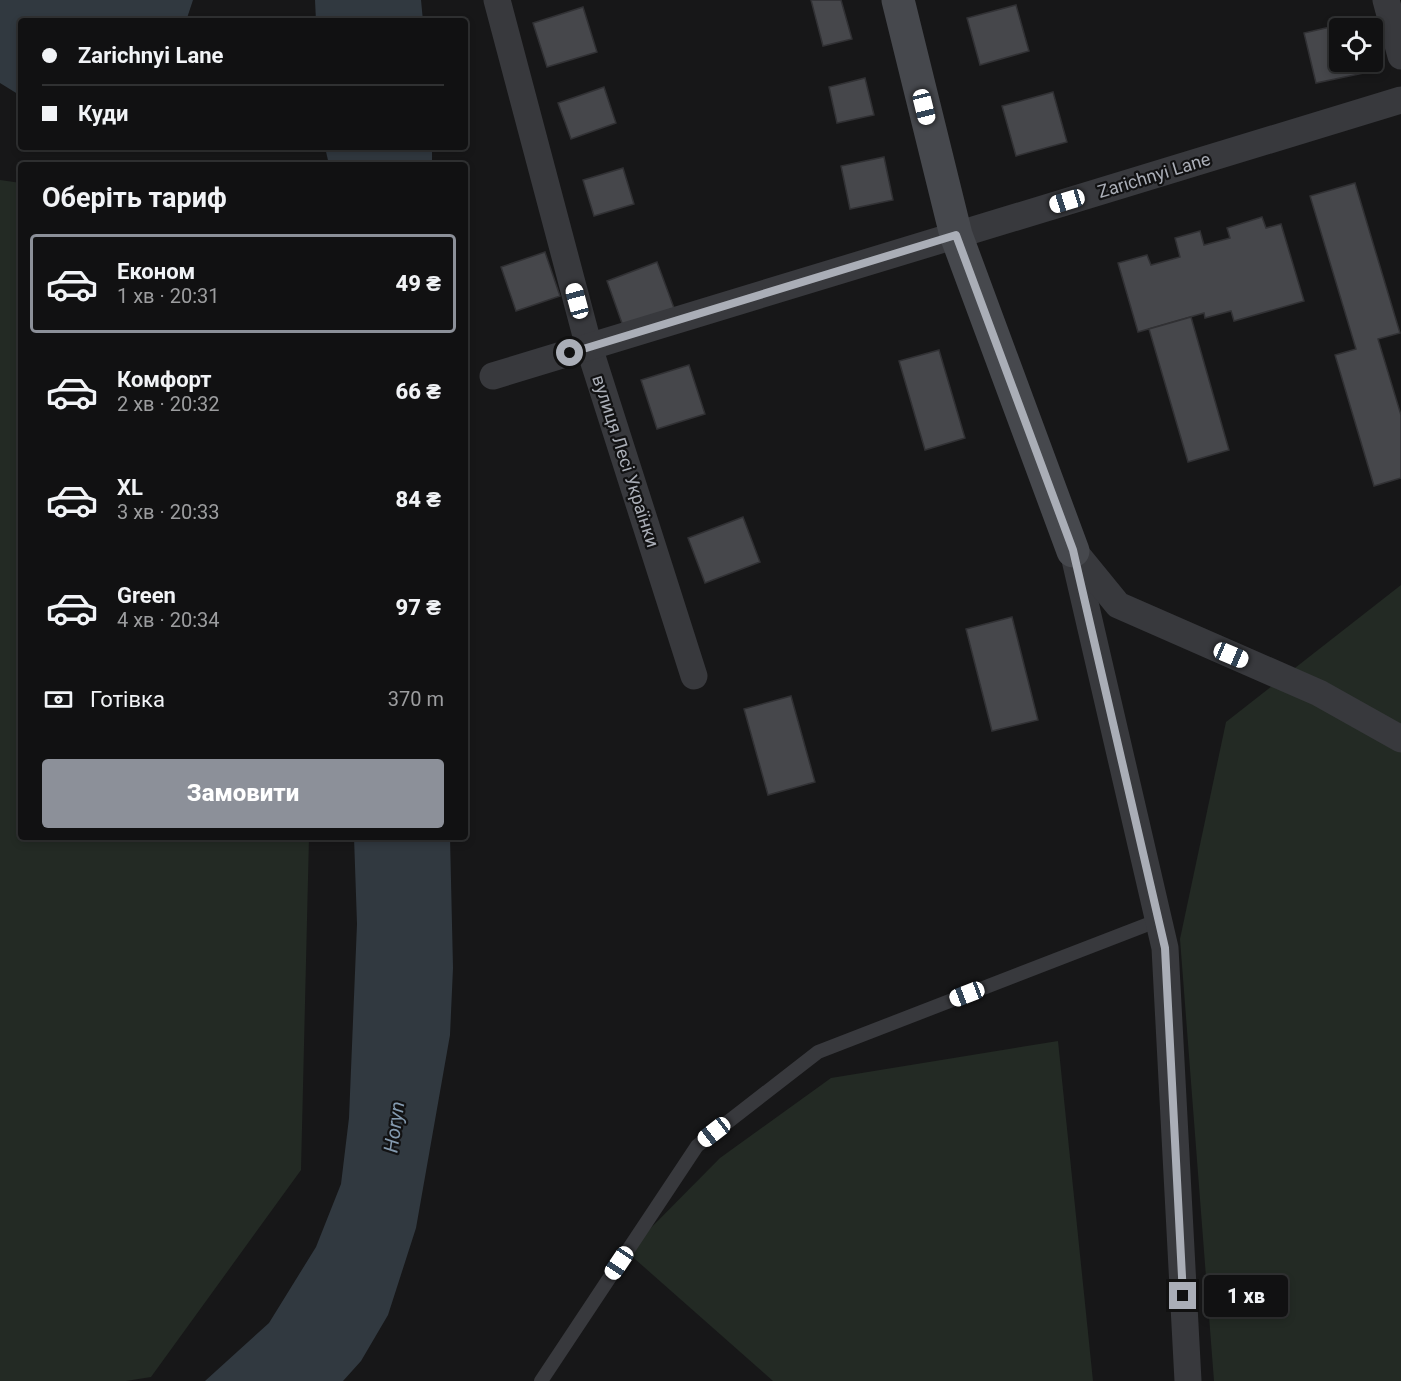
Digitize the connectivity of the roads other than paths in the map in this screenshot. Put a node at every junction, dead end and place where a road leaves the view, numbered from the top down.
1 (497, 0) edge
2 (898, 0) edge
3 (1386, 0) edge
4 (1401, 56) edge
5 (1401, 100) edge
6 (956, 235) junction
7 (589, 347) junction
8 (493, 376) dead end
9 (1073, 550) junction
10 (694, 676) dead end
11 (1401, 739) edge
12 (1159, 920) junction
13 (541, 1381) edge
14 (1188, 1381) edge

1 - 7 street, вулиця Лесі Українки
2 - 6 street
3 - 4 street
5 - 6 street, Zarichnyi Lane
6 - 7 street, Zarichnyi Lane
6 - 9 street
7 - 8 street, Zarichnyi Lane
7 - 10 street, вулиця Лесі Українки
9 - 11 street
9 - 12 street
12 - 13 lane
12 - 14 street

